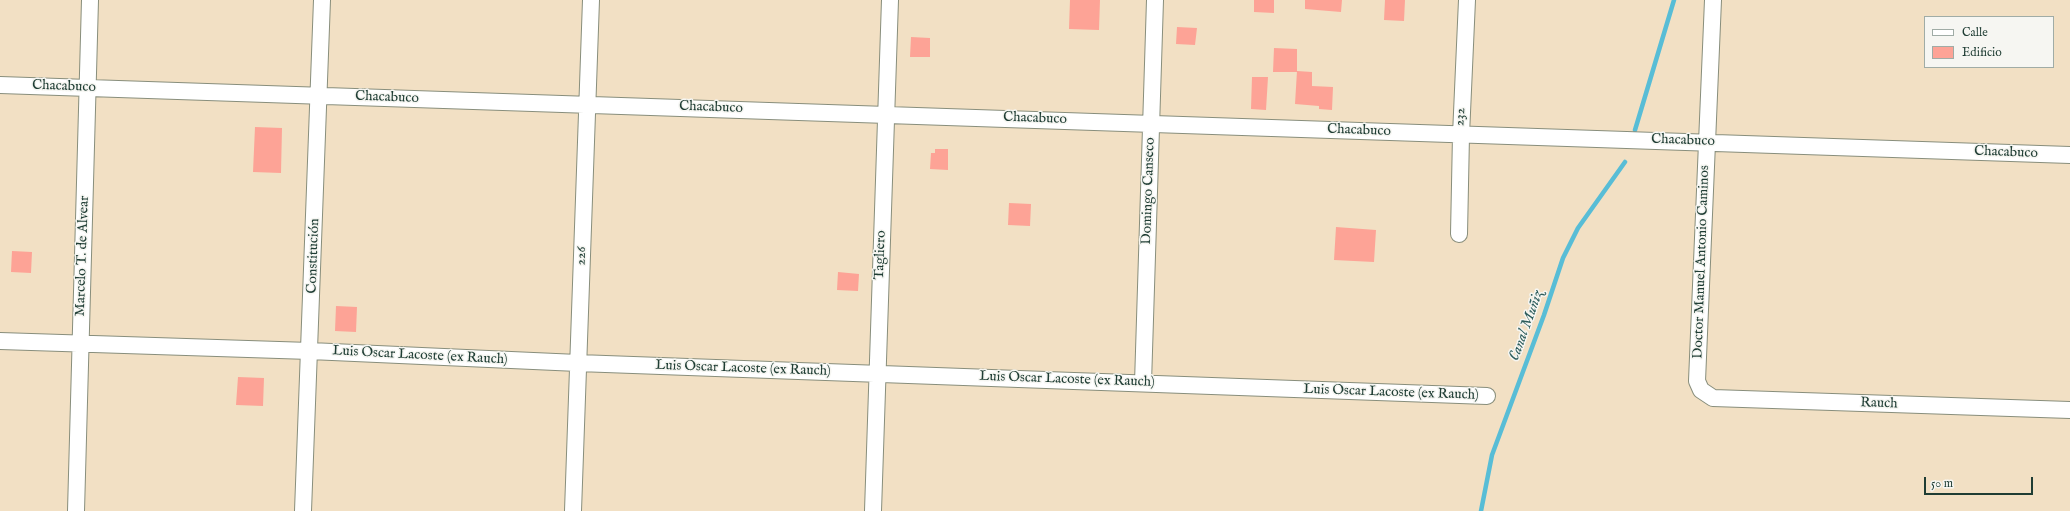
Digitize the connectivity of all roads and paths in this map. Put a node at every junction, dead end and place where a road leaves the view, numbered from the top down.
1 (90, 0) edge
2 (322, 0) edge
3 (591, 0) edge
4 (890, 0) edge
5 (1155, 0) edge
6 (1467, 0) edge
7 (1713, 0) edge
8 (0, 85) edge
9 (88, 88) junction
10 (320, 95) junction
11 (587, 104) junction
12 (886, 114) junction
13 (1152, 123) junction
14 (1461, 135) junction
15 (1708, 142) junction
16 (2070, 155) edge
17 (1459, 234) dead end
18 (0, 341) edge
19 (80, 343) junction
20 (310, 351) junction
21 (578, 363) junction
22 (877, 373) junction
23 (1697, 381) joint
24 (1143, 383) junction
25 (1487, 396) dead end
26 (2070, 410) edge
27 (76, 511) edge
28 (303, 511) edge
29 (573, 511) edge
30 (873, 511) edge

1 - 9 street, Marcelo T. de Alvear
2 - 10 street, Constitución
3 - 11 street, 226
4 - 12 street, Tagliero
5 - 13 street, Domingo Canseco
6 - 14 street, 232
7 - 15 street, Doctor Manuel Antonio Caminos
8 - 9 street, Chacabuco
9 - 10 street, Chacabuco
9 - 19 street, Marcelo T. de Alvear
10 - 11 street, Chacabuco
10 - 20 street, Constitución
11 - 12 street, Chacabuco
11 - 21 street, 226
12 - 13 street, Chacabuco
12 - 22 street, Tagliero
13 - 14 street, Chacabuco
13 - 24 street, Domingo Canseco
14 - 15 street, Chacabuco
14 - 17 street, 232
15 - 16 street, Chacabuco
15 - 23 street, Doctor Manuel Antonio Caminos
18 - 19 street, Luis Oscar Lacoste (ex Rauch)
19 - 20 street, Luis Oscar Lacoste (ex Rauch)
19 - 27 street, Marcelo T. de Alvear
20 - 21 street, Luis Oscar Lacoste (ex Rauch)
20 - 28 street, Constitución
21 - 22 street, Luis Oscar Lacoste (ex Rauch)
21 - 29 street, 226
22 - 24 street, Luis Oscar Lacoste (ex Rauch)
22 - 30 street, Tagliero
23 - 26 street, Rauch
24 - 25 street, Luis Oscar Lacoste (ex Rauch)

